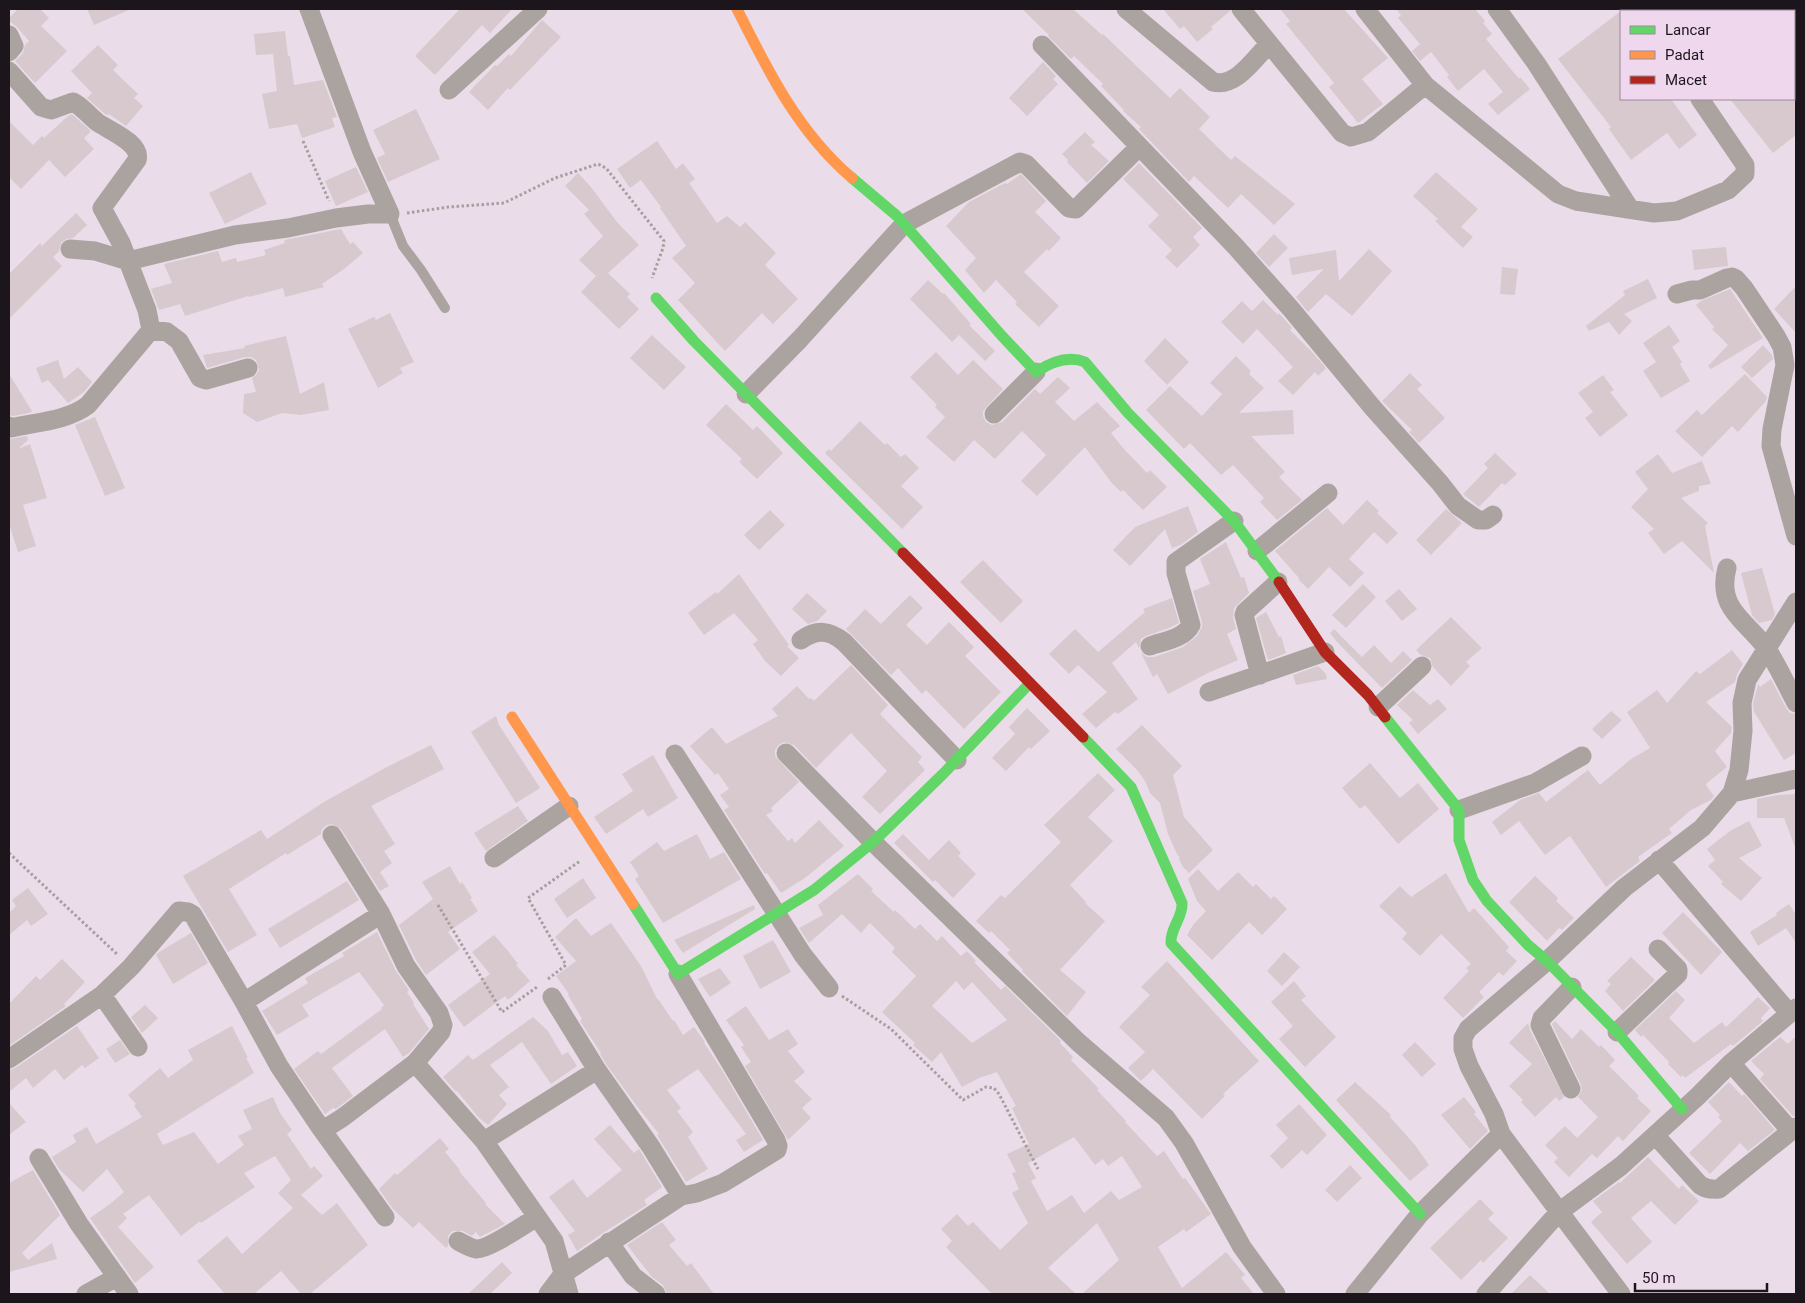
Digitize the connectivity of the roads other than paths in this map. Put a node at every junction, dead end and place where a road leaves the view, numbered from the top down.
1 (309, 9) edge
2 (538, 9) edge
3 (737, 9) edge
4 (1126, 9) edge
5 (1241, 9) edge
6 (1365, 9) edge
7 (1497, 9) edge
8 (9, 35) edge
9 (1269, 44) junction
10 (1042, 45) dead end
11 (9, 52) edge
12 (9, 71) edge
13 (1425, 86) junction
14 (449, 90) dead end
15 (1701, 100) edge
16 (1139, 147) junction
17 (1630, 209) junction
18 (390, 214) junction
19 (904, 224) junction
20 (70, 249) dead end
21 (128, 261) junction
22 (1678, 294) dead end
23 (656, 298) road end
24 (445, 308) dead end
25 (151, 330) junction
26 (248, 368) dead end
27 (1036, 372) junction
28 (746, 394) junction
29 (994, 414) dead end
30 (9, 426) edge
31 (1328, 493) dead end
32 (1493, 515) dead end
33 (1234, 521) junction
34 (1796, 536) edge
35 (1257, 551) junction
36 (1728, 568) dead end
37 (1278, 582) junction
38 (1796, 602) edge
39 (801, 640) dead end
40 (1150, 646) dead end
41 (1767, 649) junction
42 (1325, 652) junction
43 (1422, 666) dead end
44 (1260, 675) junction
45 (1030, 683) junction
46 (1209, 692) dead end
47 (1796, 703) edge
48 (1378, 707) junction
49 (512, 717) dead end
50 (786, 753) dead end
51 (675, 754) dead end
52 (1582, 756) dead end
53 (957, 760) junction
54 (1796, 779) edge
55 (1732, 792) junction
56 (569, 806) junction
57 (1459, 810) junction
58 (332, 835) dead end
59 (873, 842) junction
60 (494, 858) dead end
61 (1660, 860) junction
62 (776, 913) junction
63 (382, 914) junction
64 (1658, 949) dead end
65 (1547, 961) junction
66 (678, 974) junction
67 (1572, 987) junction
68 (829, 988) road end
69 (102, 995) junction
70 (552, 997) dead end
71 (244, 1002) junction
72 (1793, 1011) edge
73 (1617, 1032) junction
74 (138, 1048) dead end
75 (9, 1059) edge
76 (415, 1063) junction
77 (1731, 1063) junction
78 (597, 1070) junction
79 (1571, 1089) dead end
80 (1682, 1109) junction
81 (320, 1127) junction
82 (1793, 1128) edge
83 (1502, 1134) junction
84 (1655, 1135) junction
85 (484, 1141) junction
86 (39, 1158) dead end
87 (681, 1196) junction
88 (1559, 1212) junction
89 (1420, 1214) junction
90 (385, 1217) dead end
91 (537, 1217) junction
92 (458, 1241) dead end
93 (609, 1242) junction
94 (563, 1274) junction
95 (117, 1276) junction
96 (86, 1294) edge
97 (128, 1294) edge
98 (548, 1294) edge
99 (569, 1294) edge
100 (656, 1294) edge
101 (1276, 1294) edge
102 (1355, 1294) edge
103 (1486, 1294) edge
104 (1621, 1294) edge

1 - 18 street
2 - 14 street
3 - 19 street
4 - 9 street
5 - 9 street
6 - 13 street
7 - 17 street
8 - 11 street
9 - 13 street
10 - 16 street
12 - 21 street
13 - 17 street
15 - 17 street
16 - 19 street
16 - 32 street
18 - 21 street
18 - 24 lane
19 - 27 street
19 - 28 street
20 - 21 street
21 - 25 street
22 - 34 street
23 - 28 street
25 - 26 street
25 - 30 street
27 - 29 street
27 - 33 street
28 - 45 street
31 - 35 street
33 - 35 street
33 - 40 street
35 - 37 street
36 - 41 street
37 - 42 street
37 - 44 street
38 - 41 street
39 - 53 street
41 - 47 street
41 - 55 street
42 - 44 street
42 - 48 street
43 - 48 street
44 - 46 street
45 - 53 street
45 - 89 street
48 - 57 street
49 - 56 street
50 - 59 street
51 - 62 street
52 - 57 street
53 - 59 street
54 - 55 street
55 - 61 street
56 - 60 street
56 - 66 street
57 - 65 street
58 - 63 street
59 - 62 street
59 - 101 street
61 - 65 street
61 - 72 street
62 - 66 street
62 - 68 street
63 - 71 street
63 - 76 street
64 - 73 street
65 - 67 street
65 - 83 street
66 - 87 street
67 - 73 street
67 - 79 street
69 - 71 street
69 - 74 street
69 - 75 street
70 - 78 street
71 - 81 street
72 - 77 street
73 - 80 street
76 - 81 street
76 - 85 street
77 - 80 street
77 - 82 street
78 - 85 street
78 - 87 street
80 - 84 street
81 - 90 street
82 - 84 street
83 - 88 street
83 - 89 street
84 - 88 street
85 - 91 street
86 - 95 street
87 - 93 street
88 - 103 street
88 - 104 street
89 - 102 street
91 - 92 street
91 - 94 street
93 - 94 street
93 - 100 street
94 - 98 street
94 - 99 street
95 - 96 street
95 - 97 street

